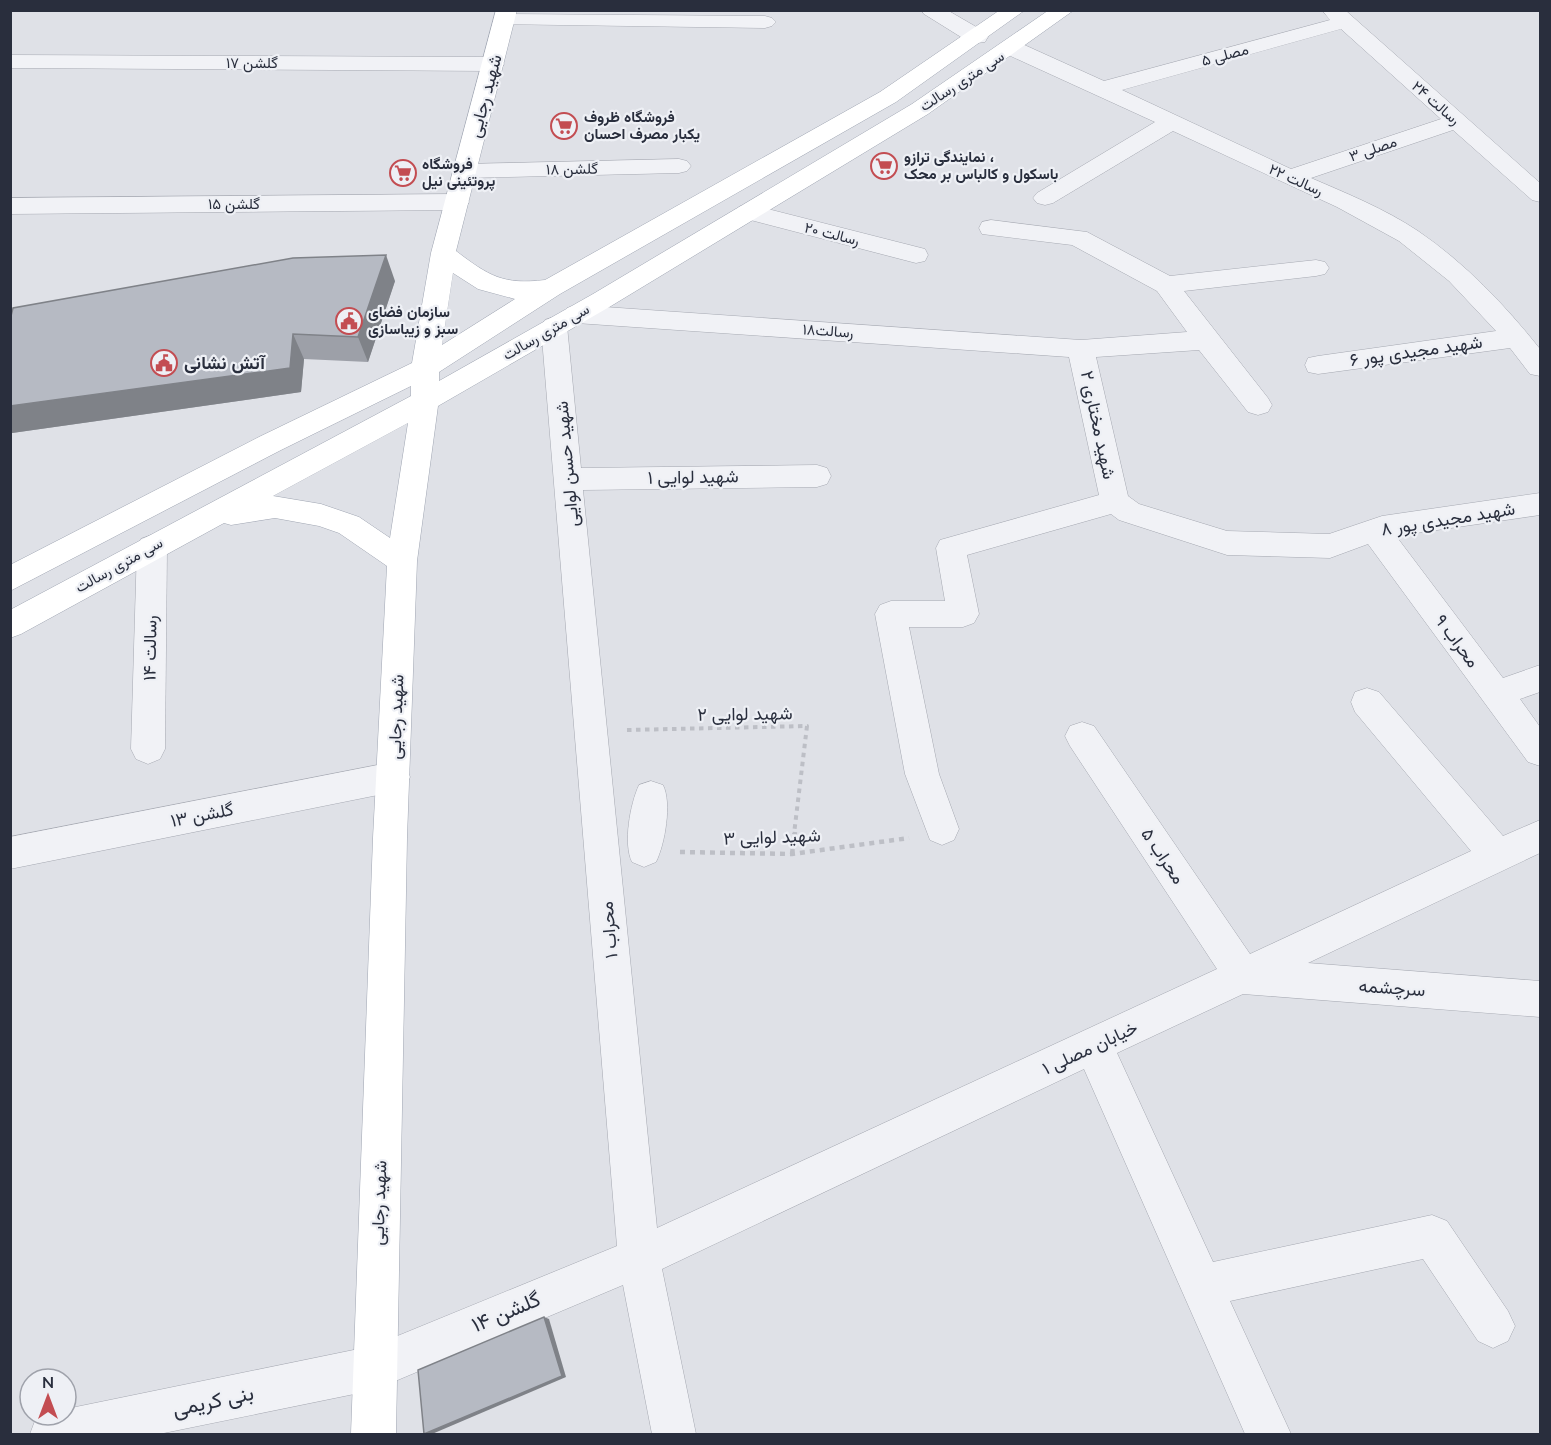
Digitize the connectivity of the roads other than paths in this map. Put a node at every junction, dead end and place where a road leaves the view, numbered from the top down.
1 (931, 10) edge
2 (1015, 10) edge
3 (1064, 10) edge
4 (506, 15) edge
5 (1339, 16) edge
6 (765, 22) dead end
7 (978, 37) junction
8 (1012, 48) junction
9 (10, 62) edge
10 (493, 64) junction
11 (1104, 88) junction
12 (1173, 121) junction
13 (1456, 121) junction
14 (789, 155) junction
15 (679, 166) dead end
16 (465, 171) junction
17 (816, 172) junction
18 (1540, 172) edge
19 (1516, 173) junction
20 (1290, 177) junction
21 (1540, 195) edge
22 (1045, 198) dead end
23 (457, 202) junction
24 (10, 206) edge
25 (748, 212) junction
26 (991, 228) dead end
27 (443, 254) junction
28 (916, 255) dead end
29 (1316, 268) dead end
30 (1166, 285) junction
31 (551, 288) junction
32 (565, 320) junction
33 (1515, 338) junction
34 (1206, 340) junction
35 (1081, 349) junction
36 (1318, 365) dead end
37 (1540, 367) edge
38 (425, 385) junction
39 (1258, 405) dead end
40 (817, 476) dead end
41 (568, 479) junction
42 (1115, 502) junction
43 (1540, 504) edge
44 (205, 518) junction
45 (1374, 530) junction
46 (152, 547) junction
47 (402, 561) junction
48 (10, 579) edge
49 (579, 602) joint
50 (10, 624) edge
51 (1540, 678) edge
52 (1497, 694) junction
53 (1367, 702) dead end
54 (1082, 735) dead end
55 (148, 748) dead end
56 (1540, 752) edge
57 (393, 777) junction
58 (651, 796) dead end
59 (942, 829) road end
60 (1540, 836) edge
61 (644, 851) road end
62 (10, 853) edge
63 (1497, 855) junction
64 (1243, 976) junction
65 (1540, 999) edge
66 (1094, 1046) junction
67 (639, 1258) junction
68 (1202, 1286) junction
69 (1493, 1326) dead end
70 (374, 1368) junction
71 (52, 1434) edge
72 (373, 1434) edge
73 (674, 1434) edge
74 (1268, 1434) edge

1 - 7 street
2 - 7 main road, سی متری رسالت
3 - 8 main road, سی متری رسالت
4 - 6 street
4 - 10 main road, شهید رجایی
5 - 11 street, ۵ مصلی
5 - 13 street, ۲۴ رسالت
7 - 14 main road, سی متری رسالت
8 - 11 street, ۲۲ رسالت
8 - 17 main road, سی متری رسالت
9 - 10 street, گلشن ۱۷
10 - 16 main road, شهید رجایی
11 - 12 street, ۲۲ رسالت
12 - 20 street, ۲۲ رسالت
12 - 22 street
13 - 19 street, ۲۴ رسالت
13 - 20 street, ۳ مصلی
14 - 17 main road
14 - 31 main road, سی متری رسالت
15 - 16 street, ۱۸ گلشن
16 - 23 main road, شهید رجایی
17 - 25 main road, سی متری رسالت
18 - 19 street
19 - 21 street, ۲۴ رسالت
20 - 33 street, ۲۲ رسالت
23 - 24 street, گلشن ۱۵
23 - 27 main road, شهید رجایی
25 - 28 street, ۲۰ رسالت
25 - 32 main road, سی متری رسالت
26 - 30 street
27 - 31 main road
27 - 38 main road, شهید رجایی
29 - 30 street
30 - 34 street
31 - 38 main road, سی متری رسالت
32 - 35 street, رسالت۱۸
32 - 38 main road, سی متری رسالت
32 - 41 street, شهید حسن لوایی
33 - 36 street, ۶ شهید مجیدی پور
33 - 37 street, ۲۲ رسالت
34 - 35 street, رسالت۱۸
34 - 39 street
35 - 42 street, ۲ شهید مختاری
38 - 44 main road, سی متری رسالت
38 - 47 main road, شهید رجایی
38 - 48 main road, سی متری رسالت
40 - 41 street, ۱ شهید لوایی
41 - 49 street, شهید حسن لوایی
42 - 45 street, ۸ شهید مجیدی پور
42 - 59 street
43 - 45 street, ۸ شهید مجیدی پور
44 - 46 main road, سی متری رسالت
44 - 47 main road
45 - 52 street, ۹ محراب
46 - 50 main road, سی متری رسالت
46 - 55 street, ۱۴ رسالت
47 - 57 main road, شهید رجایی
49 - 67 street, ۱ محراب
51 - 52 street
52 - 56 street, ۹ محراب
53 - 63 street
54 - 64 street, ۵ محراب
57 - 62 street, ۱۳ گلشن
57 - 70 main road, شهید رجایی
58 - 61 street
60 - 63 street, خیابان مصلی ۱
63 - 64 street, خیابان مصلی ۱
64 - 65 street, سرچشمه
64 - 66 street, خیابان مصلی ۱
66 - 67 street, خیابان مصلی ۱
66 - 68 street
67 - 70 street, گلشن ۱۴
67 - 73 street, ۱ محراب
68 - 69 street
68 - 74 street
70 - 71 street, بنی کریمی
70 - 72 main road, شهید رجایی

